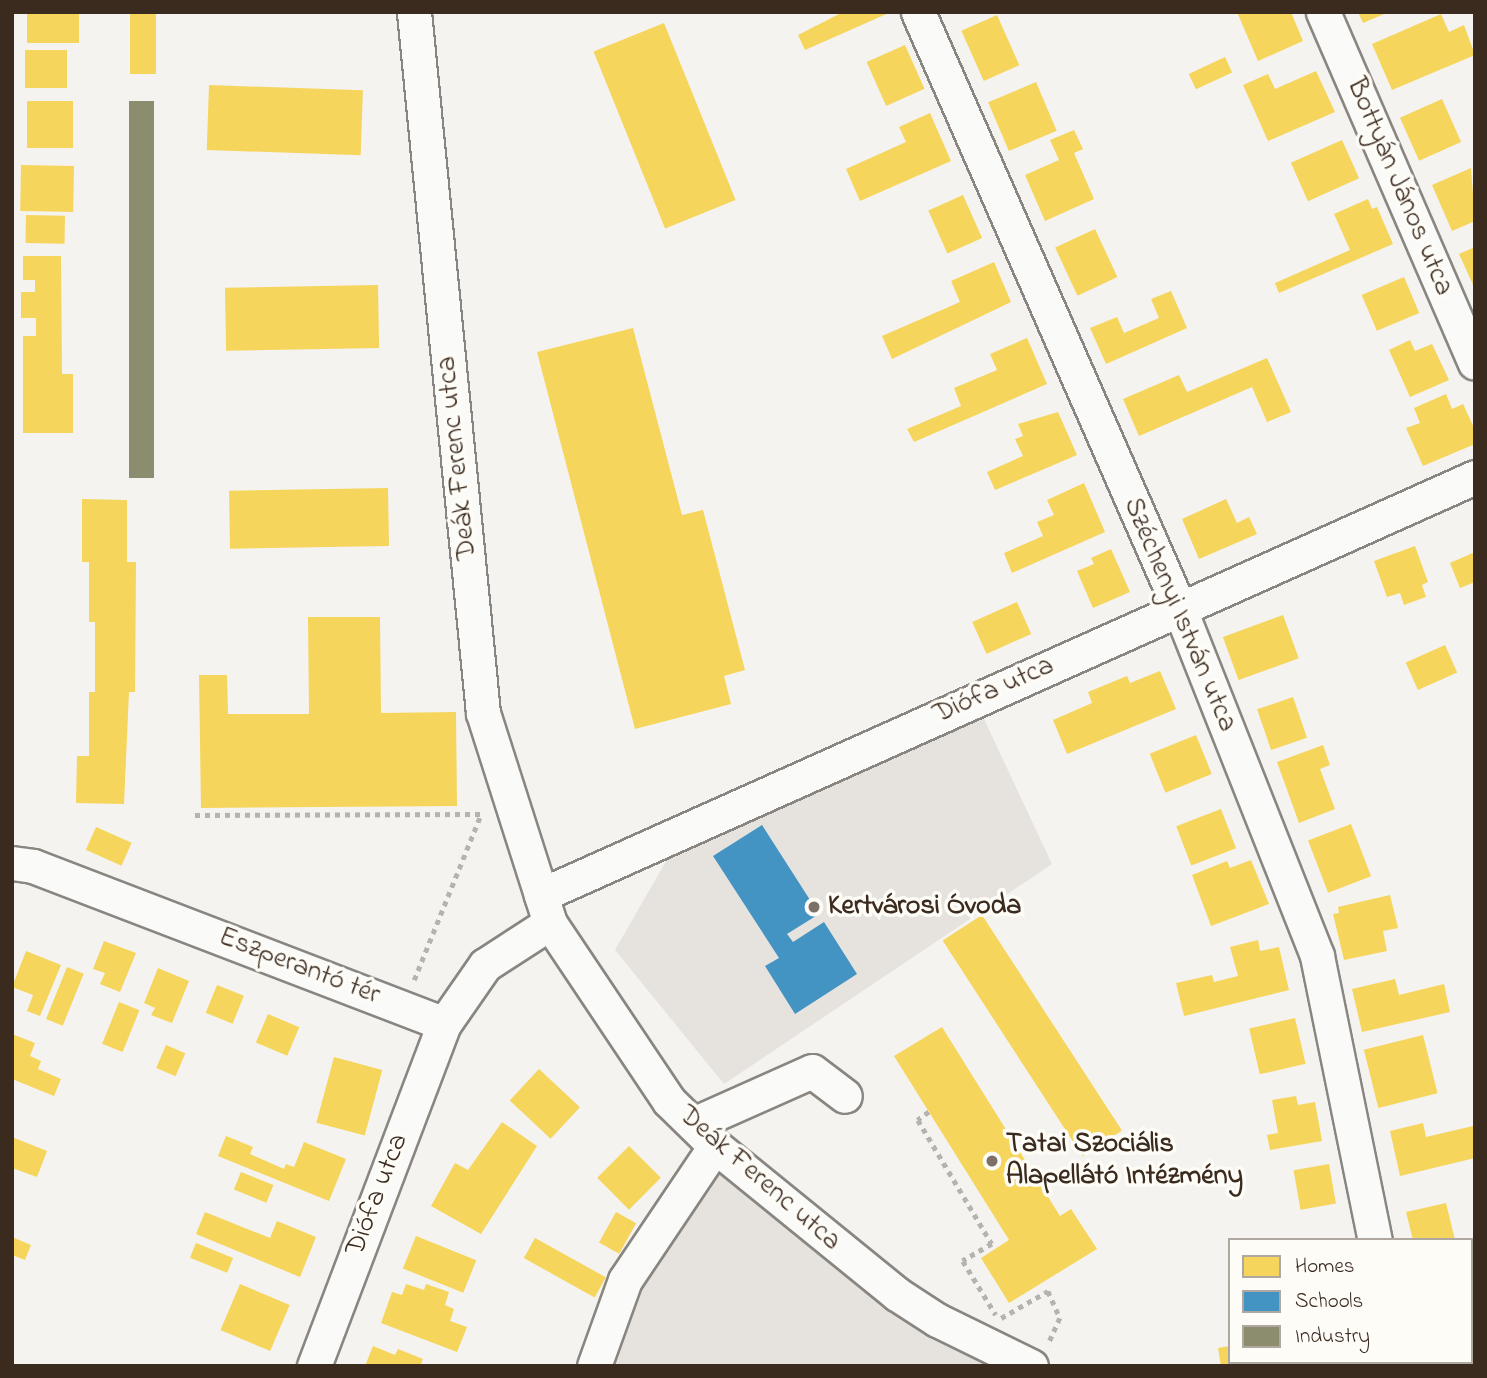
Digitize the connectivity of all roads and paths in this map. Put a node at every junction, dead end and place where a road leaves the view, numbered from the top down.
1 (414, 12) edge
2 (918, 12) edge
3 (1323, 12) edge
4 (1475, 363) edge
5 (1475, 477) edge
6 (1179, 607) junction
7 (481, 814) junction
8 (195, 815) dead end
9 (516, 815) junction
10 (12, 863) edge
11 (546, 909) junction
12 (403, 1007) junction
13 (443, 1024) junction
14 (845, 1096) dead end
15 (929, 1112) dead end
16 (704, 1135) junction
17 (1375, 1238) edge
18 (1033, 1362) edge
19 (314, 1366) edge
20 (594, 1366) edge

1 - 9 street, Deák Ferenc utca
2 - 6 street, Széchenyi István utca
3 - 4 street, Bottyán János utca
5 - 6 street, Diófa utca
6 - 11 street, Diófa utca
6 - 17 street, Széchenyi István utca
7 - 8 path
7 - 9 path
7 - 12 path
9 - 11 street, Deák Ferenc utca
10 - 12 street, Eszperantó tér
11 - 13 street
11 - 16 street, Deák Ferenc utca
12 - 13 street, Eszperantó tér
13 - 19 street, Diófa utca
14 - 16 street
15 - 18 path
16 - 18 street, Deák Ferenc utca
16 - 20 street

